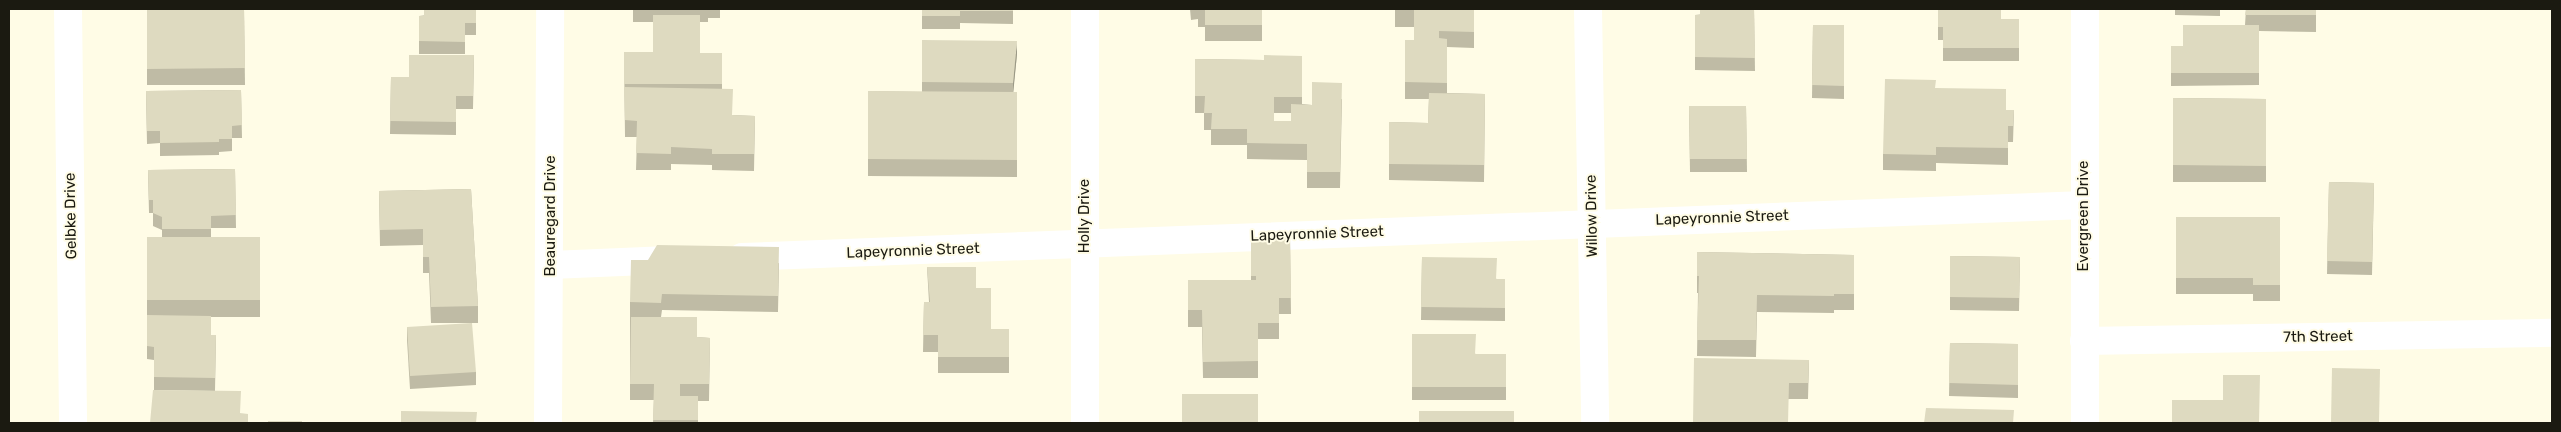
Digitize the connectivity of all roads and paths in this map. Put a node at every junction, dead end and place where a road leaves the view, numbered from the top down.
1 (68, 9) edge
2 (550, 9) edge
3 (1084, 9) edge
4 (1588, 9) edge
5 (2085, 9) edge
6 (2084, 205) junction
7 (1593, 223) junction
8 (1085, 244) junction
9 (551, 265) junction
10 (2552, 333) edge
11 (2084, 341) junction
12 (73, 423) edge
13 (548, 423) edge
14 (1085, 423) edge
15 (1596, 423) edge
16 (2085, 423) edge

1 - 12 street, Gelbke Drive
2 - 9 street, Beauregard Drive
3 - 8 street, Holly Drive
4 - 7 street, Willow Drive
5 - 6 street, Evergreen Drive
6 - 7 street, Lapeyronnie Street
6 - 11 street, Evergreen Drive
7 - 8 street, Lapeyronnie Street
7 - 15 street, Willow Drive
8 - 9 street, Lapeyronnie Street
8 - 14 street, Holly Drive
9 - 13 street, Beauregard Drive
10 - 11 street, 7th Street
11 - 16 street, Evergreen Drive

